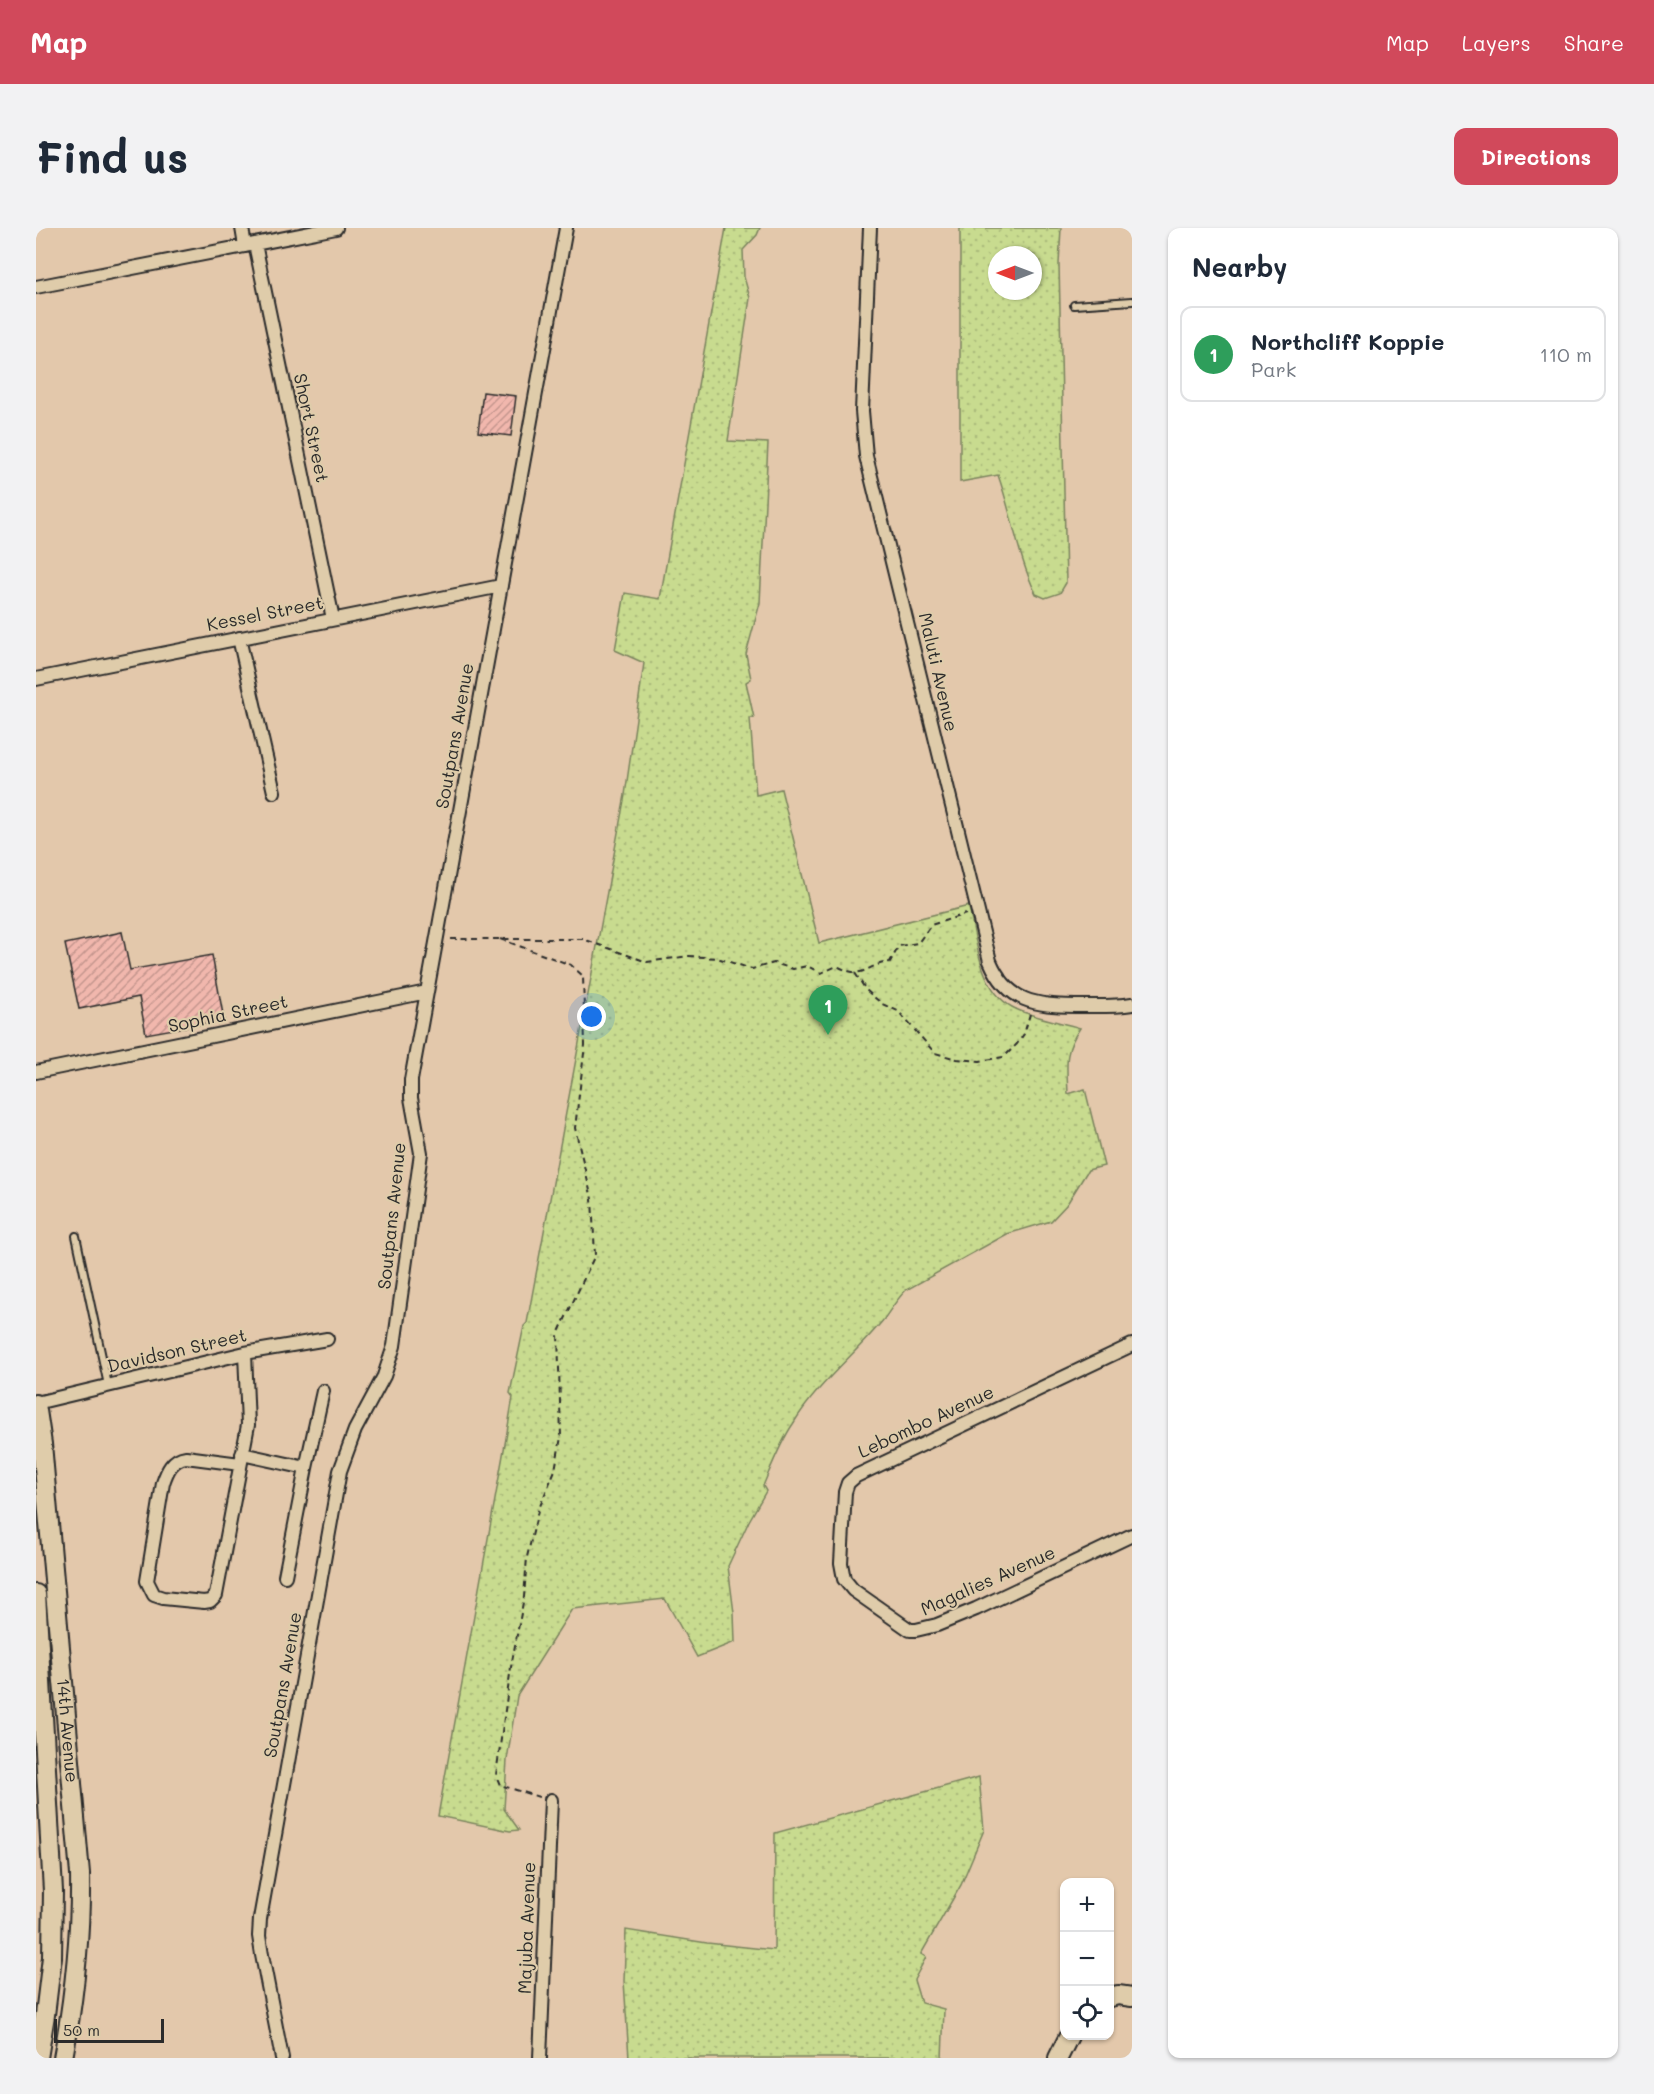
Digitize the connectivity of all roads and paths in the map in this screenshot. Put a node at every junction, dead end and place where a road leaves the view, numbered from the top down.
1 (242, 228) edge
2 (336, 228) edge
3 (566, 228) edge
4 (870, 228) edge
5 (250, 245) junction
6 (36, 287) edge
7 (1132, 301) edge
8 (1074, 305) dead end
9 (501, 586) junction
10 (333, 619) junction
11 (239, 638) junction
12 (36, 679) edge
13 (274, 792) dead end
14 (978, 912) junction
15 (436, 939) junction
16 (500, 939) junction
17 (854, 973) junction
18 (427, 992) junction
19 (1036, 1003) junction
20 (1132, 1004) edge
21 (36, 1072) edge
22 (76, 1236) dead end
23 (327, 1339) dead end
24 (1132, 1345) edge
25 (245, 1353) junction
26 (108, 1386) junction
27 (323, 1391) dead end
28 (36, 1403) edge
29 (241, 1459) junction
30 (306, 1468) junction
31 (1132, 1535) edge
32 (285, 1576) dead end
33 (36, 1594) edge
34 (862, 1596) joint
35 (550, 1800) joint
36 (1114, 1996) edge
37 (1132, 1997) edge
38 (1067, 2040) edge
39 (38, 2058) edge
40 (63, 2058) edge
41 (282, 2058) edge
42 (540, 2058) edge
43 (1058, 2058) edge

1 - 5 street, Short Street
2 - 5 street
3 - 9 street, Soutpans Avenue
4 - 14 street, Maluti Avenue
5 - 6 street
5 - 10 street, Short Street
7 - 8 lane
9 - 10 street, Kessel Street
9 - 15 street, Soutpans Avenue
10 - 11 street, Kessel Street
11 - 12 street, Kessel Street
11 - 13 street
14 - 17 path
14 - 19 street, Maluti Avenue
15 - 16 path
15 - 18 street, Soutpans Avenue
16 - 17 path
16 - 35 path
17 - 19 path
18 - 21 street, Sophia Street
18 - 41 street, Soutpans Avenue
19 - 20 street, Maluti Avenue
22 - 26 lane
23 - 25 street, Davidson Street
24 - 34 street, Lebombo Avenue
25 - 26 street, Davidson Street
25 - 29 street
26 - 28 street, Davidson Street
27 - 30 street
28 - 40 main road, 14th Avenue
29 - 29 street
29 - 30 street
30 - 32 street
31 - 34 street, Magalies Avenue
33 - 39 main road, 14th Avenue
35 - 42 street, Majuba Avenue
36 - 37 main road
38 - 43 main road

